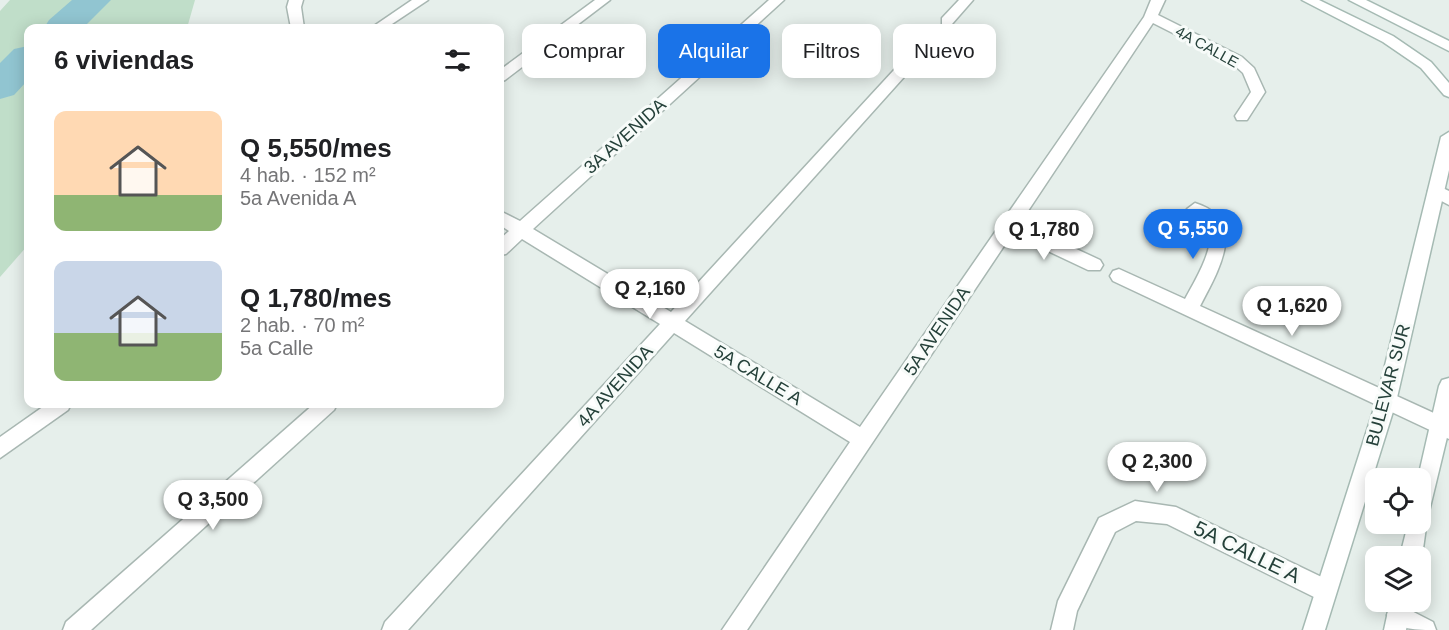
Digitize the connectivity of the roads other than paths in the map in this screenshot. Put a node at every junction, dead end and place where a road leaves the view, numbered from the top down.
1 (296, 0) edge
2 (421, 0) edge
3 (603, 0) edge
4 (777, 0) edge
5 (966, 0) edge
6 (1310, 0) edge
7 (1356, 0) edge
8 (1155, 8) edge
9 (297, 24) edge
10 (383, 24) edge
11 (1449, 47) edge
12 (504, 74) edge
13 (1449, 92) edge
14 (1242, 116) dead end
15 (1449, 137) edge
16 (1442, 195) edge
17 (1195, 209) dead end
18 (504, 219) edge
19 (1009, 225) junction
20 (521, 230) junction
21 (504, 245) edge
22 (1094, 265) dead end
23 (1119, 276) dead end
24 (1189, 309) junction
25 (673, 322) junction
26 (1449, 386) edge
27 (1386, 402) junction
28 (56, 408) edge
29 (323, 408) edge
30 (1444, 428) edge
31 (863, 439) junction
32 (0, 449) edge
33 (1431, 474) edge
34 (1324, 590) junction
35 (1398, 615) edge
36 (74, 630) edge
37 (393, 630) edge
38 (733, 630) edge
39 (1062, 630) edge
40 (1314, 630) edge
41 (1425, 630) edge

1 - 9 street
2 - 10 street
3 - 12 street
4 - 20 street, 3A AVENIDA
5 - 25 street, 4A AVENIDA
6 - 13 street
7 - 11 street
8 - 14 street, 4A CALLE
8 - 19 street, 5A AVENIDA
15 - 16 street, BULEVAR SUR
16 - 27 street, BULEVAR SUR
17 - 24 street
18 - 20 street, 5A CALLE A
19 - 22 street
19 - 31 street, 5A AVENIDA
20 - 21 street, 3A AVENIDA
20 - 25 street, 5A CALLE A
23 - 24 street
24 - 27 street
25 - 31 street, 5A CALLE A
25 - 37 street, 4A AVENIDA
26 - 30 street
27 - 30 street
27 - 34 street, BULEVAR SUR
28 - 32 street
29 - 36 street
30 - 33 street
31 - 38 street, 5A AVENIDA
34 - 39 street, 5A CALLE A
34 - 40 street, BULEVAR SUR
35 - 41 street

